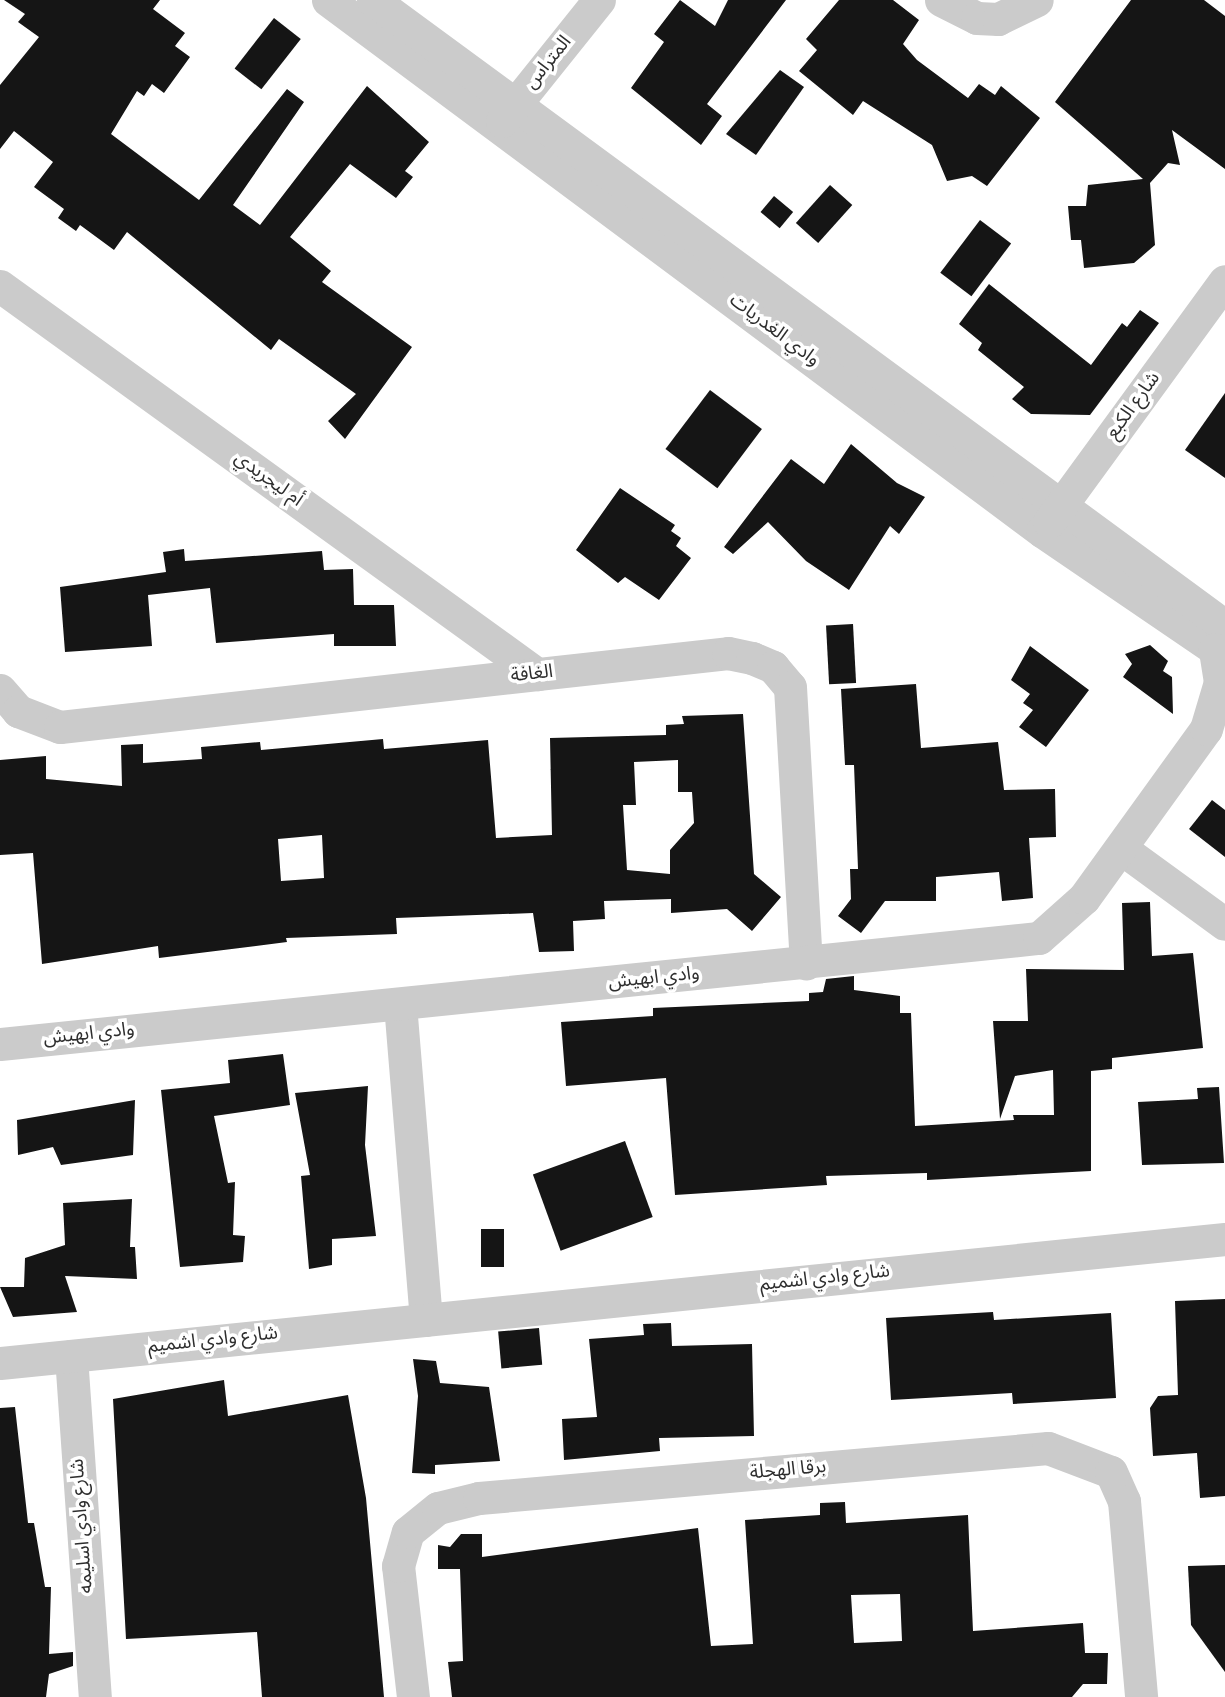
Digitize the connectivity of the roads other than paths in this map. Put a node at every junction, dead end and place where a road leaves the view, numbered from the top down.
1 (328, 0) edge
2 (373, 0) edge
3 (599, 0) edge
4 (941, 0) edge
5 (1037, 0) edge
6 (507, 115) junction
7 (1225, 281) edge
8 (0, 286) edge
9 (1052, 518) junction
10 (1222, 644) edge
11 (537, 674) junction
12 (0, 690) edge
13 (1215, 722) edge
14 (1122, 849) junction
15 (1225, 924) edge
16 (806, 964) junction
17 (400, 1004) junction
18 (0, 1044) edge
19 (1225, 1239) edge
20 (426, 1320) junction
21 (71, 1356) junction
22 (0, 1363) edge
23 (95, 1697) edge
24 (413, 1697) edge
25 (1141, 1697) edge

1 - 6 street, وادي الغدريات
2 - 6 street, وادي الغدريات
3 - 6 street, المتراس
4 - 5 street
6 - 9 street, وادي الغدريات
7 - 9 street, شارع الكبع
8 - 11 street, أم ليجريدي
9 - 10 street, وادي الغدريات
10 - 13 street, وادي ابهيش
11 - 12 street, الغافة
11 - 16 street, الغافة
13 - 14 street, وادي ابهيش
14 - 15 street
14 - 16 street, وادي ابهيش
16 - 17 street, وادي ابهيش
17 - 18 street, وادي ابهيش
17 - 20 street
19 - 20 street, شارع وادي اشميم
20 - 21 street, شارع وادي اشميم
21 - 22 street, شارع وادي اشميم
21 - 23 street, شارع وادي اسليمه
24 - 25 street, برقا الهجلة

